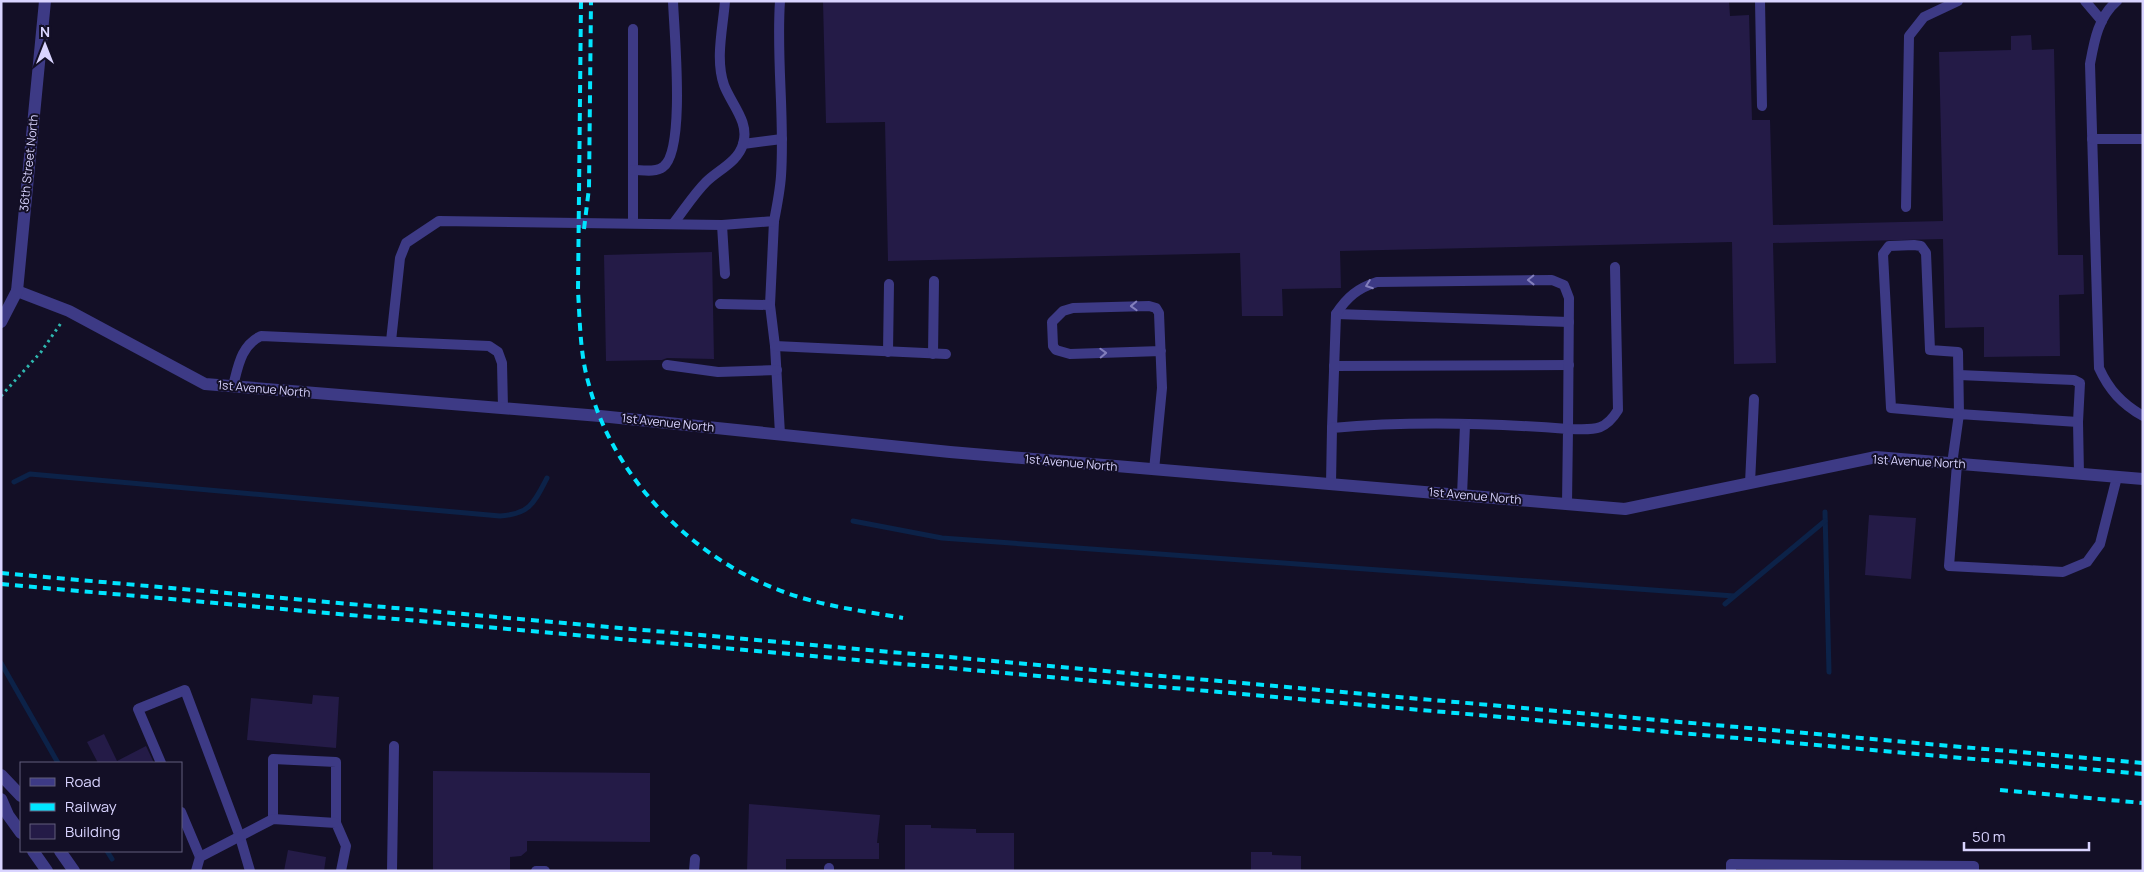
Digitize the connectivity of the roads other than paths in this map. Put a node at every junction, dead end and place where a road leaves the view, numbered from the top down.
1 (45, 1) edge
2 (673, 1) edge
3 (725, 1) edge
4 (780, 1) edge
5 (1760, 1) edge
6 (1958, 1) edge
7 (2085, 1) edge
8 (2117, 1) edge
9 (2102, 20) junction
10 (633, 29) dead end
11 (1762, 106) dead end
12 (2092, 138) junction
13 (782, 139) junction
14 (2143, 139) edge
15 (743, 144) junction
16 (633, 170) junction
17 (1906, 207) dead end
18 (774, 222) junction
19 (633, 223) junction
20 (673, 224) junction
21 (722, 225) junction
22 (1615, 267) dead end
23 (726, 274) dead end
24 (934, 281) dead end
25 (889, 284) dead end
26 (17, 291) junction
27 (720, 304) dead end
28 (770, 305) junction
29 (1336, 314) junction
30 (1, 322) edge
31 (1569, 322) junction
32 (391, 341) junction
33 (775, 346) junction
34 (1161, 351) junction
35 (888, 352) junction
36 (933, 354) junction
37 (946, 354) dead end
38 (668, 364) dead end
39 (1569, 365) junction
40 (1334, 366) junction
41 (777, 370) junction
42 (1959, 374) junction
43 (233, 386) junction
44 (1754, 399) dead end
45 (503, 408) junction
46 (1959, 414) junction
47 (2143, 416) edge
48 (2078, 422) junction
49 (1465, 425) junction
50 (1332, 428) junction
51 (1568, 429) junction
52 (780, 434) junction
53 (1955, 464) junction
54 (1154, 470) junction
55 (2079, 474) junction
56 (2117, 477) junction
57 (2143, 479) edge
58 (1750, 483) junction
59 (1331, 484) junction
60 (1462, 495) junction
61 (1567, 504) junction
62 (394, 746) dead end
63 (161, 762) edge
64 (1, 774) edge
65 (20, 795) edge
66 (1, 799) edge
67 (182, 814) edge
68 (273, 819) junction
69 (336, 824) junction
70 (20, 832) edge
71 (240, 836) junction
72 (34, 852) edge
73 (61, 852) edge
74 (200, 857) junction
75 (695, 858) dead end
76 (1837, 868) edge
77 (47, 871) edge
78 (74, 871) edge
79 (196, 871) edge
80 (250, 871) edge
81 (341, 871) edge
82 (392, 871) edge
83 (536, 871) edge
84 (545, 871) edge
85 (694, 871) edge
86 (1732, 871) edge
87 (1974, 871) edge

1 - 26 street, 36th Street North
2 - 16 lane
3 - 15 lane
4 - 13 lane
5 - 11 lane
6 - 17 lane
7 - 9 lane
8 - 9 lane
9 - 12 lane
10 - 16 lane
12 - 14 lane
12 - 47 lane
13 - 15 lane
13 - 18 lane
15 - 20 lane
16 - 19 lane
18 - 21 lane
18 - 28 lane
19 - 20 lane
19 - 32 lane
20 - 21 lane
21 - 23 lane
22 - 51 lane
24 - 36 lane
25 - 35 lane
26 - 30 street, 36th Street North
26 - 43 street, 1st Avenue North
27 - 28 lane
28 - 33 lane
29 - 31 lane
31 -> 29 lane
29 - 40 lane
31 - 39 lane
32 - 43 lane
32 - 45 lane
33 - 35 lane
33 - 41 lane
34 -> 34 lane
34 - 54 lane
35 - 36 lane
36 - 37 lane
38 - 41 lane
39 - 40 lane
39 - 51 lane
40 - 50 lane
41 - 52 lane
42 - 46 lane
42 - 46 lane
42 - 48 lane
43 - 45 street, 1st Avenue North
44 - 58 lane
45 - 52 street, 1st Avenue North
46 - 48 lane
46 - 53 lane
48 - 55 lane
49 - 50 lane
49 - 51 lane
49 - 60 lane
50 - 59 lane
51 - 61 lane
52 - 54 street, 1st Avenue North
53 - 55 street, 1st Avenue North
53 - 56 lane
53 - 58 street, 1st Avenue North
54 - 59 street, 1st Avenue North
55 - 56 street, 1st Avenue North
56 - 57 street, 1st Avenue North
58 - 61 street, 1st Avenue North
59 - 60 street, 1st Avenue North
60 - 61 street, 1st Avenue North
62 - 82 lane
63 - 71 lane
64 - 65 street
66 - 70 street
67 - 74 lane
68 - 69 lane
68 - 69 lane
68 - 71 lane
69 - 81 lane
71 - 74 lane
71 - 80 lane
72 - 77 street
73 - 78 street
74 - 79 lane
75 - 85 lane
76 - 86 lane
76 - 87 lane
83 - 84 lane

